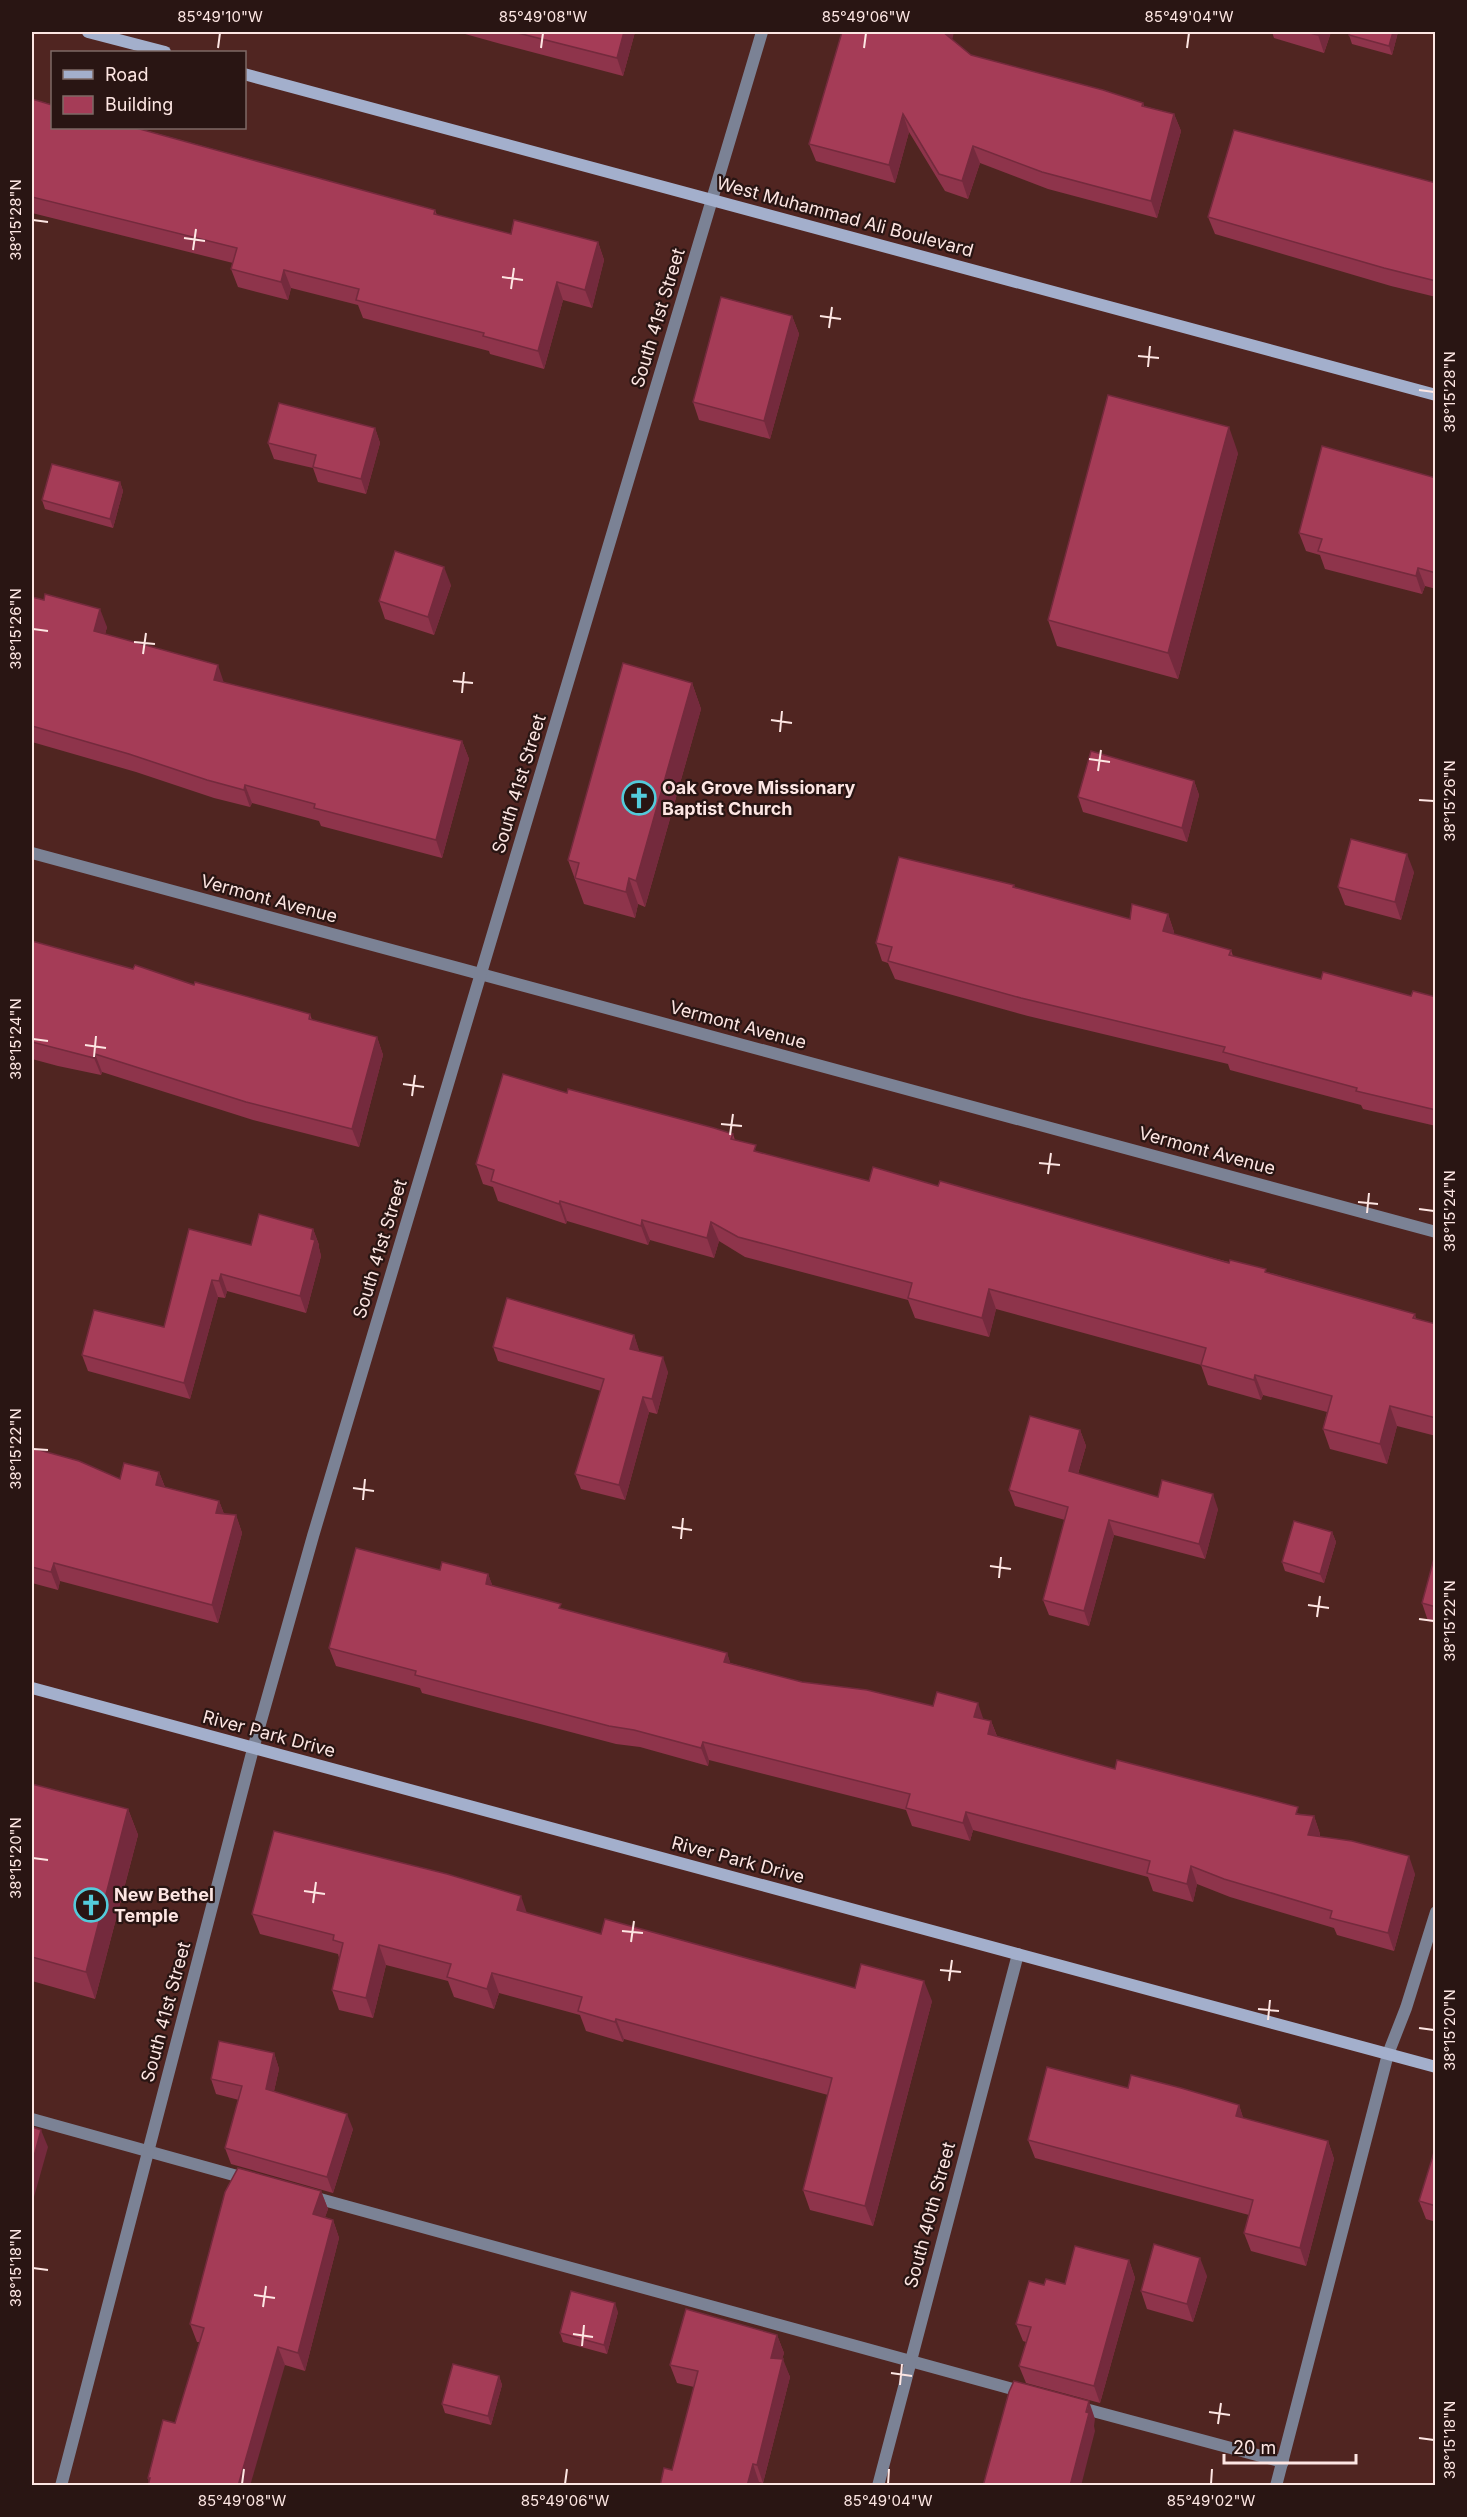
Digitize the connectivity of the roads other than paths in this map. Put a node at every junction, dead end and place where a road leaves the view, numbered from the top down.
1 (88, 32) edge
2 (762, 32) edge
3 (161, 51) edge
4 (246, 75) edge
5 (712, 200) junction
6 (1436, 395) edge
7 (32, 854) edge
8 (480, 974) junction
9 (1436, 1232) edge
10 (32, 1688) edge
11 (254, 1749) junction
12 (1436, 1912) edge
13 (1018, 1954) junction
14 (1388, 2055) junction
15 (1436, 2067) edge
16 (32, 2119) edge
17 (148, 2151) junction
18 (261, 2182) edge
19 (295, 2192) edge
20 (911, 2362) junction
21 (1035, 2395) edge
22 (1068, 2404) edge
23 (1283, 2462) junction
24 (61, 2486) edge
25 (878, 2486) edge
26 (1276, 2486) edge

1 - 3 street
2 - 5 street, South 41st Street
4 - 5 street, West Muhammad Ali Boulevard
5 - 6 street, West Muhammad Ali Boulevard
5 - 8 street, South 41st Street
7 - 8 street, Vermont Avenue
8 - 9 street, Vermont Avenue
8 - 11 street, South 41st Street
10 - 11 street, River Park Drive
11 - 13 street, River Park Drive
11 - 17 street, South 41st Street
12 - 14 street
13 - 14 street, River Park Drive
13 - 20 street, South 40th Street
14 - 15 street, River Park Drive
14 - 23 street
16 - 17 street
17 - 18 street
17 - 24 street, South 41st Street
19 - 20 street
20 - 21 street
20 - 25 street, South 40th Street
22 - 23 street
23 - 26 street

